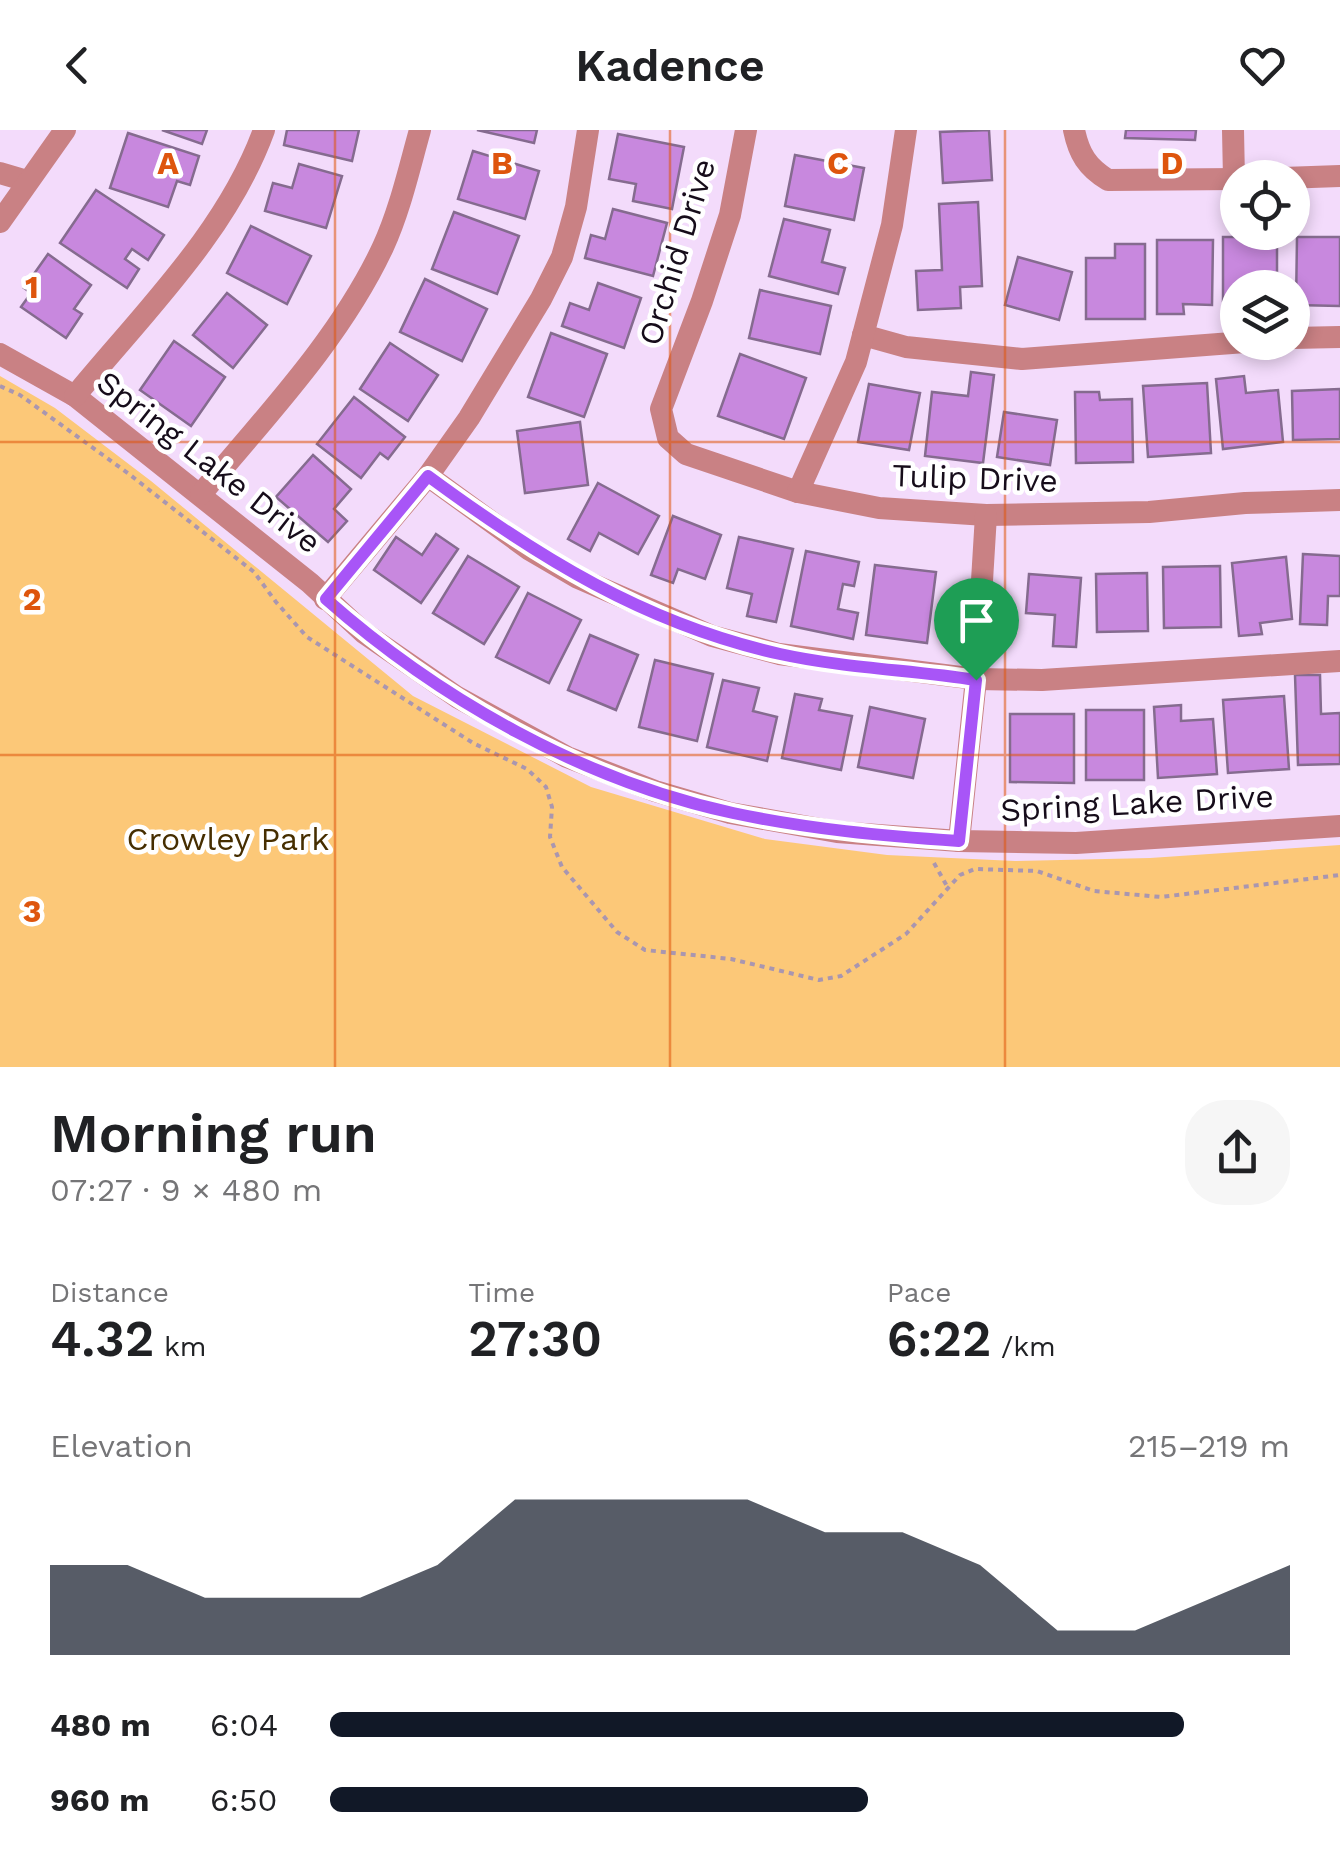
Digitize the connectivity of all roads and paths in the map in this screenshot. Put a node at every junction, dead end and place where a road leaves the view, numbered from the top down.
1 (64, 130) edge
2 (264, 130) edge
3 (420, 130) edge
4 (588, 130) edge
5 (746, 130) edge
6 (906, 130) edge
7 (1074, 130) edge
8 (1233, 130) edge
9 (1235, 160) edge
10 (0, 173) edge
11 (1340, 176) edge
12 (1310, 177) edge
13 (1220, 179) edge
14 (27, 182) junction
15 (0, 222) edge
16 (863, 335) junction
17 (1340, 337) edge
18 (1310, 338) edge
19 (1220, 344) edge
20 (0, 354) edge
21 (664, 393) joint
22 (75, 396) junction
23 (428, 476) junction
24 (798, 492) junction
25 (201, 494) junction
26 (1340, 500) edge
27 (986, 515) junction
28 (326, 599) junction
29 (1340, 661) edge
30 (976, 680) junction
31 (1340, 826) edge
32 (959, 841) junction
33 (934, 863) dead end
34 (948, 888) dead end

1 - 14 street
2 - 22 street
3 - 25 street
4 - 23 street
5 - 21 street, Orchid Drive
6 - 16 street
7 - 13 street
8 - 9 street
10 - 14 street
11 - 12 street
14 - 15 street
16 - 19 street
16 - 24 street
17 - 18 street
20 - 22 street, Spring Lake Drive
21 - 24 street, Tulip Drive
22 - 25 street, Spring Lake Drive
23 - 28 street
23 - 30 street
24 - 27 street, Tulip Drive
25 - 28 street, Spring Lake Drive
26 - 27 street, Tulip Drive
27 - 30 street
28 - 32 street, Spring Lake Drive
29 - 30 street
30 - 32 street
31 - 32 street, Spring Lake Drive
33 - 34 path

